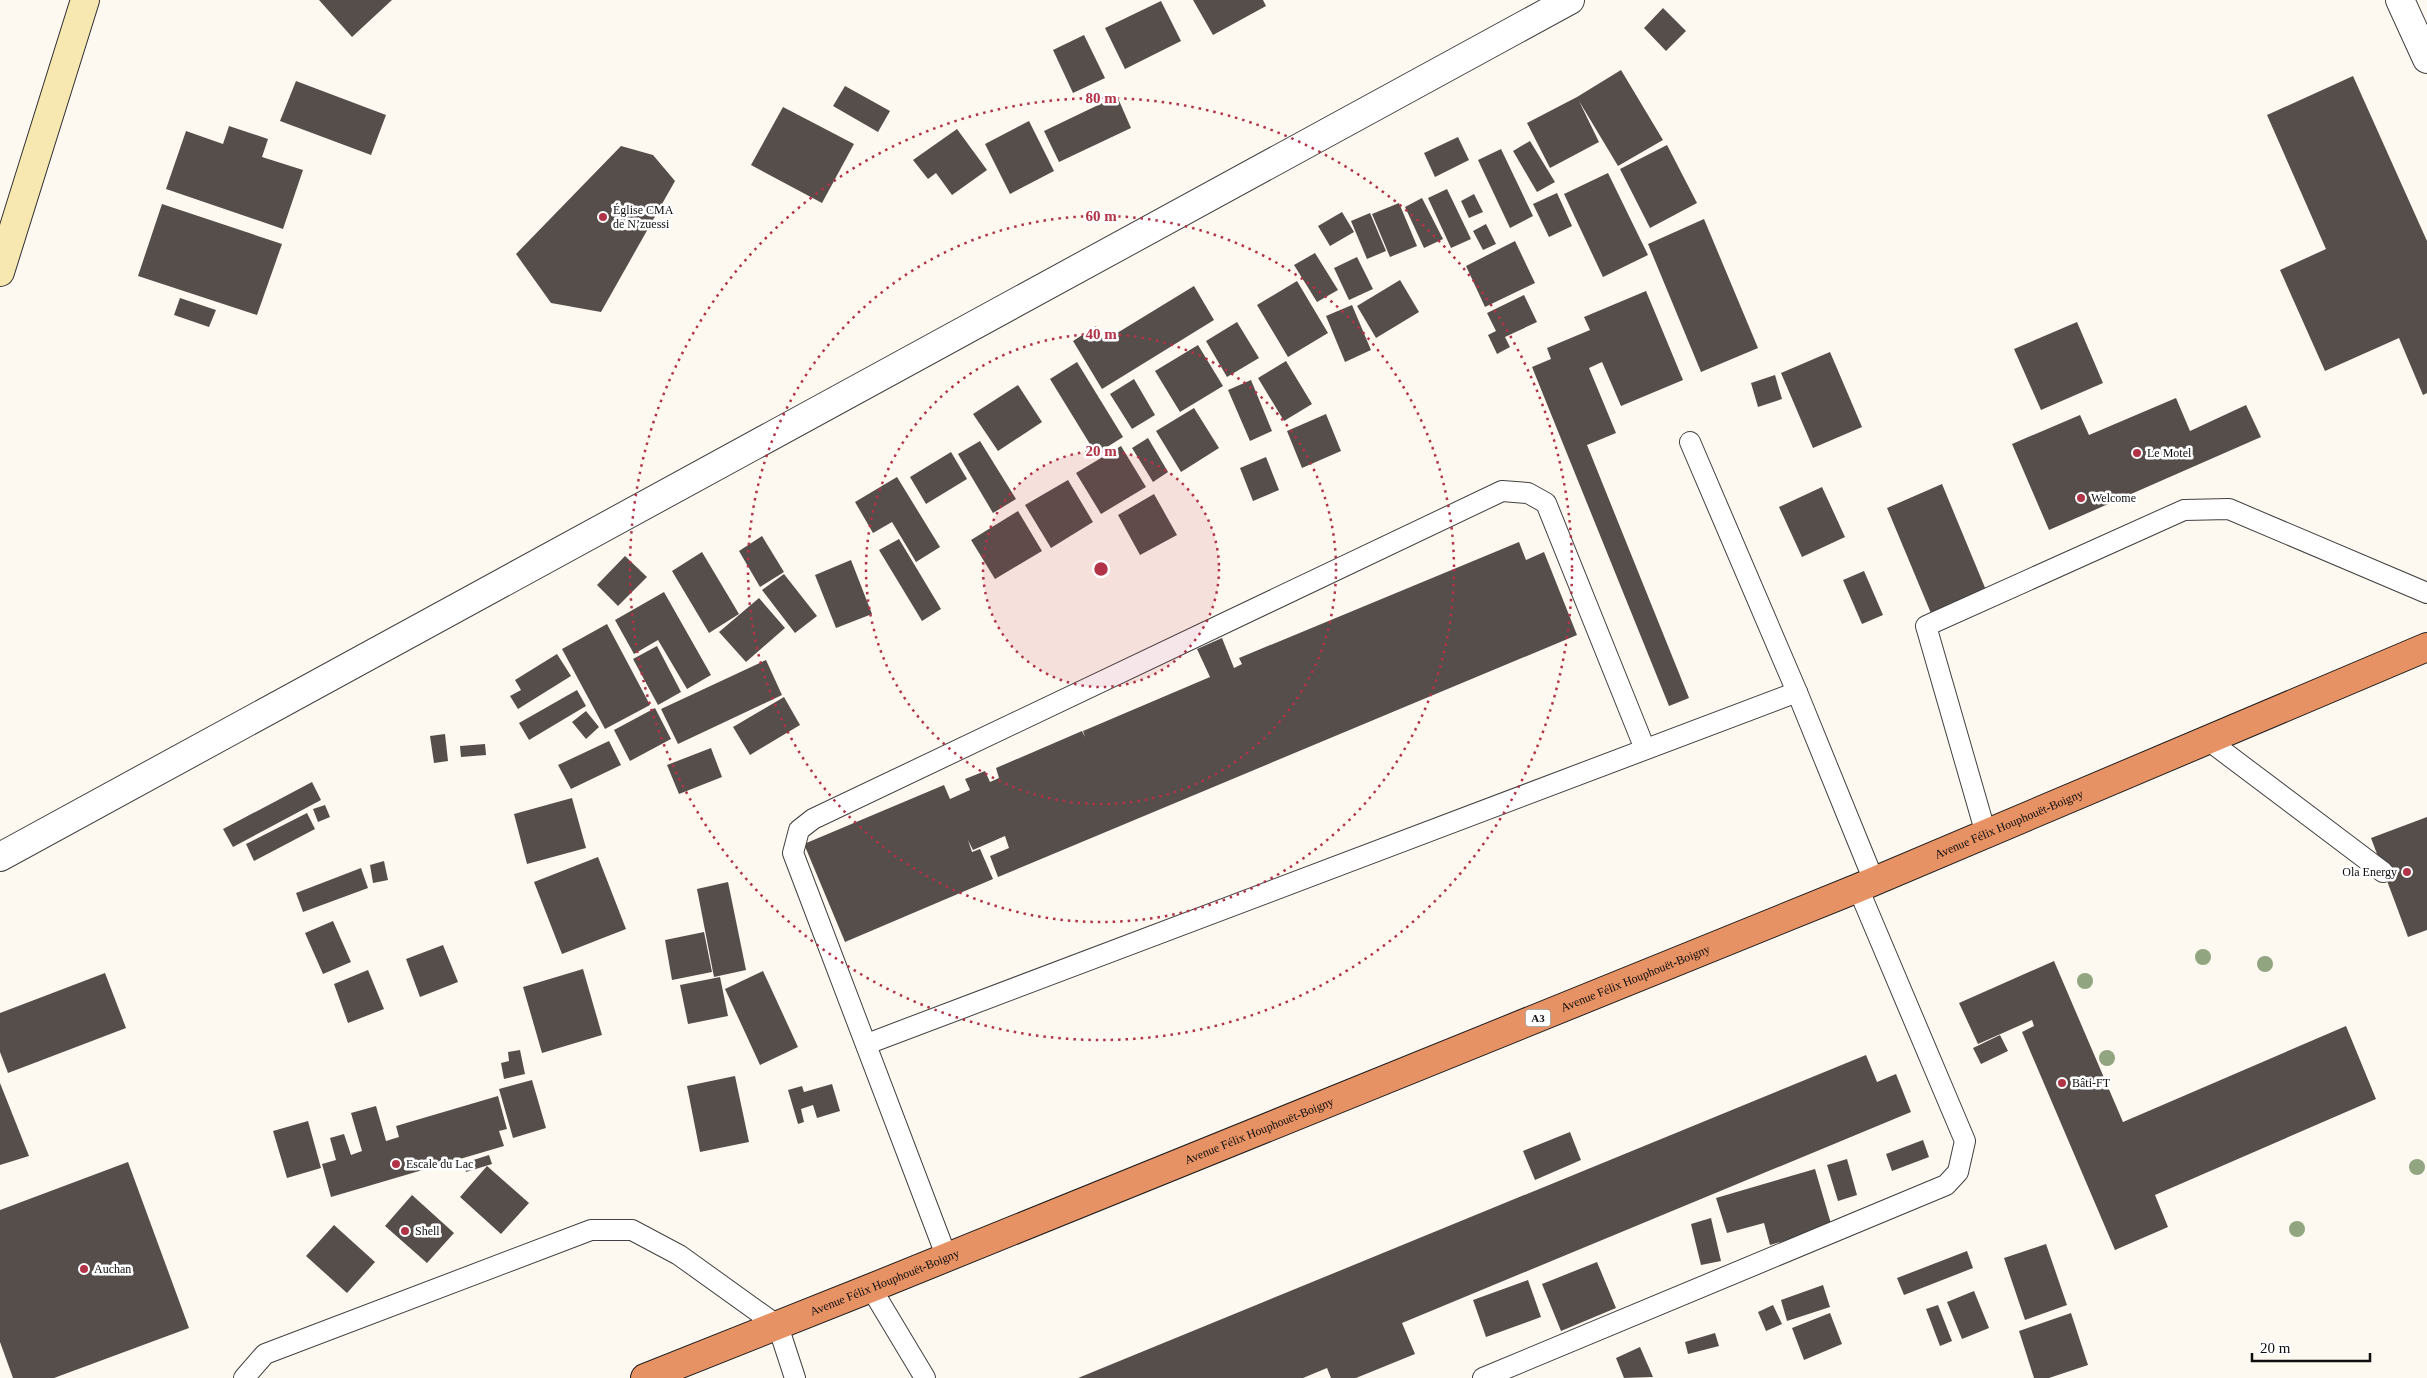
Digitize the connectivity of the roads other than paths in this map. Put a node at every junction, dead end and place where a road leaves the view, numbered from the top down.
1 (85, 0) edge
2 (1570, 0) edge
3 (2400, 0) edge
4 (2427, 60) edge
5 (0, 272) edge
6 (1690, 442) dead end
7 (2427, 593) edge
8 (2427, 647) edge
9 (1797, 692) junction
10 (2208, 740) junction
11 (1645, 749) junction
12 (1986, 834) junction
13 (0, 857) edge
14 (2383, 872) dead end
15 (1866, 885) junction
16 (867, 1044) junction
17 (947, 1258) junction
18 (871, 1288) junction
19 (778, 1326) junction
20 (244, 1378) edge
21 (644, 1378) edge
22 (795, 1378) edge
23 (925, 1378) edge
24 (1483, 1378) edge

1 - 5 street
2 - 13 street
3 - 4 street
6 - 9 lane
7 - 12 lane
8 - 10 highway, Avenue Félix Houphouët-Boigny / A3
9 - 11 lane
9 - 15 lane
10 - 12 highway, Avenue Félix Houphouët-Boigny / A3
10 - 14 lane
11 - 16 lane
11 - 16 lane
12 - 15 highway, Avenue Félix Houphouët-Boigny / A3
15 - 17 highway, Avenue Félix Houphouët-Boigny / A3
15 - 24 lane
16 - 17 lane
17 - 18 highway, Avenue Félix Houphouët-Boigny / A3
18 - 19 highway, Avenue Félix Houphouët-Boigny / A3
18 - 23 lane
19 - 20 lane
19 - 21 highway, Avenue Félix Houphouët-Boigny / A3
19 - 22 lane

